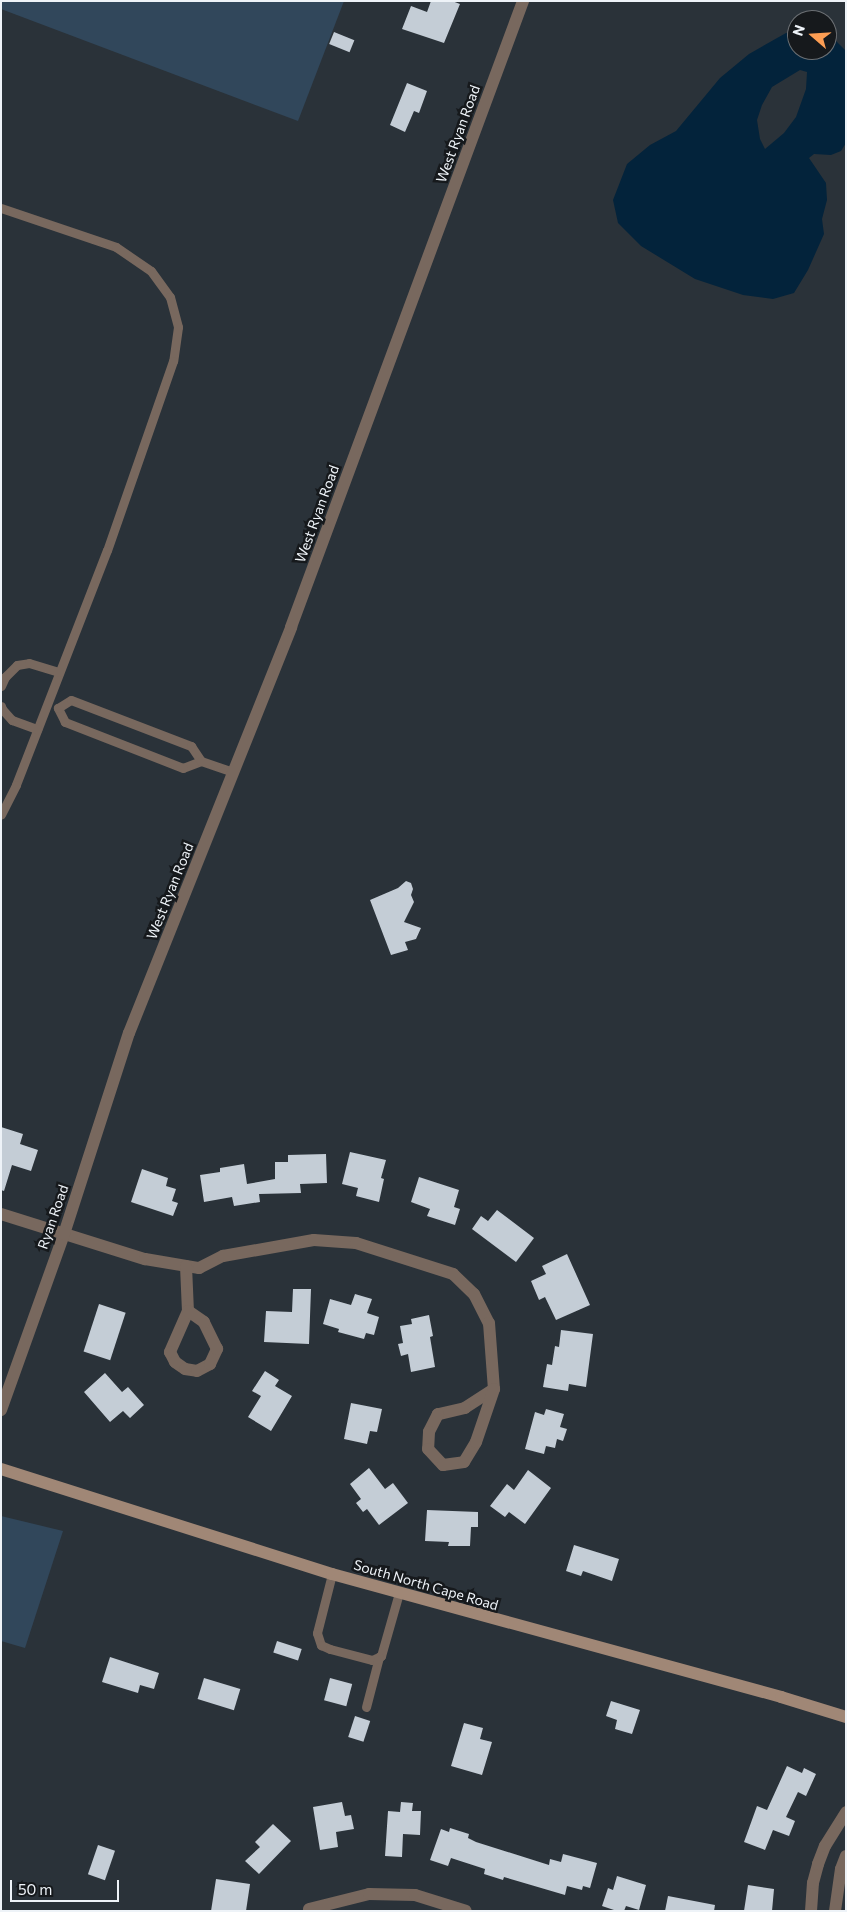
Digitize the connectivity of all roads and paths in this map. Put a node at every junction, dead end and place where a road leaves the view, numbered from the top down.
1 (523, 1) edge
2 (1, 208) edge
3 (59, 672) junction
4 (1, 686) edge
5 (46, 703) junction
6 (1, 706) edge
7 (58, 708) junction
8 (37, 729) junction
9 (201, 761) junction
10 (233, 772) junction
11 (1, 814) edge
12 (130, 1033) joint
13 (1, 1214) edge
14 (64, 1234) junction
15 (186, 1266) junction
16 (188, 1311) junction
17 (494, 1389) junction
18 (1, 1410) edge
19 (1, 1468) edge
20 (332, 1574) junction
21 (399, 1593) junction
22 (379, 1658) junction
23 (366, 1707) dead end
24 (846, 1717) edge
25 (846, 1812) edge
26 (846, 1856) edge
27 (309, 1909) dead end
28 (450, 1909) edge
29 (466, 1911) edge
30 (811, 1911) edge
31 (835, 1911) edge

1 - 10 street, West Ryan Road
2 - 3 lane
3 - 4 lane
3 - 5 lane
5 - 7 lane
5 - 8 lane
6 - 8 lane
7 - 9 lane
7 - 9 lane
8 - 11 lane
9 - 10 lane
10 - 12 street, West Ryan Road
12 - 14 street, Ryan Road
13 - 14 street
14 - 15 street
14 - 18 street, Ryan Road
15 - 16 street
15 - 17 street
16 - 16 street
17 - 17 street
19 - 20 main road, South North Cape Road
20 - 21 main road, South North Cape Road
20 - 22 lane
21 - 22 lane
21 - 24 main road, South North Cape Road
22 - 23 lane
25 - 30 street
26 - 31 street
27 - 28 street
28 - 29 street

